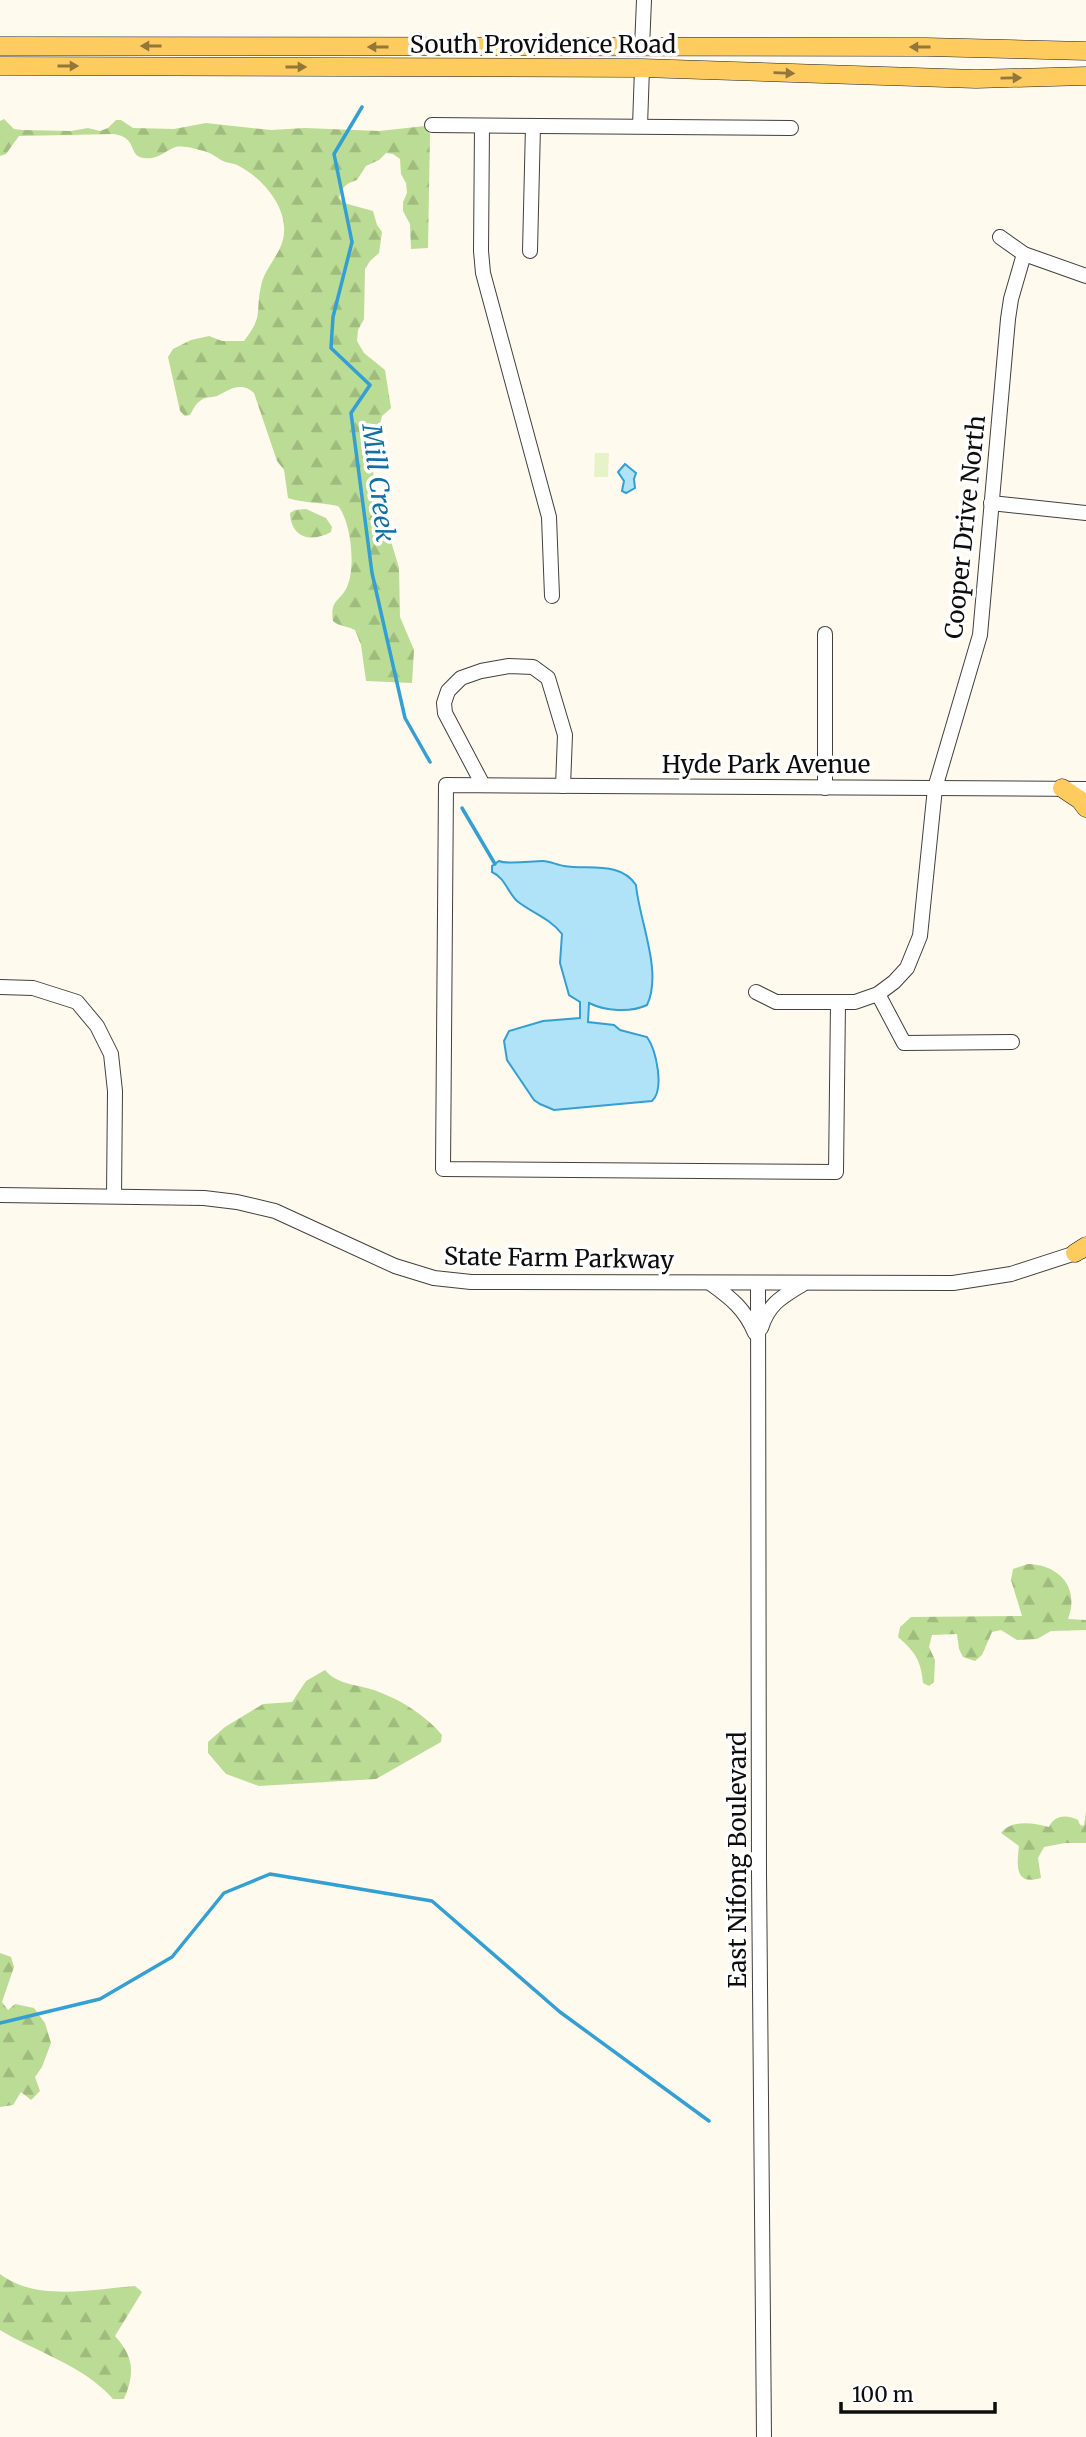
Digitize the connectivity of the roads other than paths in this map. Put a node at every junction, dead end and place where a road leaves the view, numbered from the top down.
1 (643, 0) edge
2 (0, 46) edge
3 (786, 47) junction
4 (642, 48) junction
5 (1086, 51) edge
6 (0, 66) edge
7 (506, 68) junction
8 (642, 68) junction
9 (1086, 76) edge
10 (432, 125) dead end
11 (482, 126) junction
12 (533, 126) junction
13 (640, 126) junction
14 (791, 128) dead end
15 (1000, 237) dead end
16 (530, 251) dead end
17 (1024, 254) junction
18 (1086, 276) edge
19 (991, 503) junction
20 (1086, 513) edge
21 (552, 596) dead end
22 (825, 634) dead end
23 (483, 785) junction
24 (563, 786) junction
25 (825, 788) junction
26 (935, 788) junction
27 (1062, 788) junction
28 (1086, 789) edge
29 (1086, 808) edge
30 (0, 987) edge
31 (756, 992) dead end
32 (878, 994) junction
33 (838, 1003) junction
34 (1013, 1042) dead end
35 (0, 1195) edge
36 (114, 1196) junction
37 (1083, 1251) edge
38 (710, 1283) junction
39 (803, 1283) junction
40 (758, 1284) junction
41 (758, 1339) junction
42 (764, 2437) edge

1 - 4 street
4 -> 2 main road, South Providence Road
3 - 4 main road, South Providence Road
5 -> 3 main road, South Providence Road
3 - 8 main road
4 - 7 main road
6 -> 7 main road, South Providence Road
7 - 8 main road, South Providence Road
8 -> 9 main road, South Providence Road
8 - 13 street
10 - 11 street
11 - 12 street
11 - 21 street
12 - 13 street
12 - 16 street
13 - 14 street
15 - 17 street
17 - 18 street
17 - 19 street, Cooper Drive North
19 - 20 street
19 - 26 street, Cooper Drive North
22 - 25 street
23 - 24 street, Hyde Park Avenue
23 - 24 street
23 - 33 street, Hyde Park Avenue
24 - 25 street, Hyde Park Avenue
25 - 26 street, Hyde Park Avenue
26 - 27 street, Hyde Park Avenue
26 - 32 street, Cooper Drive North
27 - 28 street, Hyde Park Avenue
27 - 29 main road
30 - 36 street
31 - 33 street
32 - 33 street
32 - 34 street
35 - 36 street, State Farm Parkway
36 - 38 street, State Farm Parkway
37 - 39 street, State Farm Parkway
38 - 40 street, State Farm Parkway
38 - 41 street
39 - 40 street, State Farm Parkway
39 - 41 street
40 - 41 street, East Nifong Boulevard
41 - 42 street, East Nifong Boulevard

